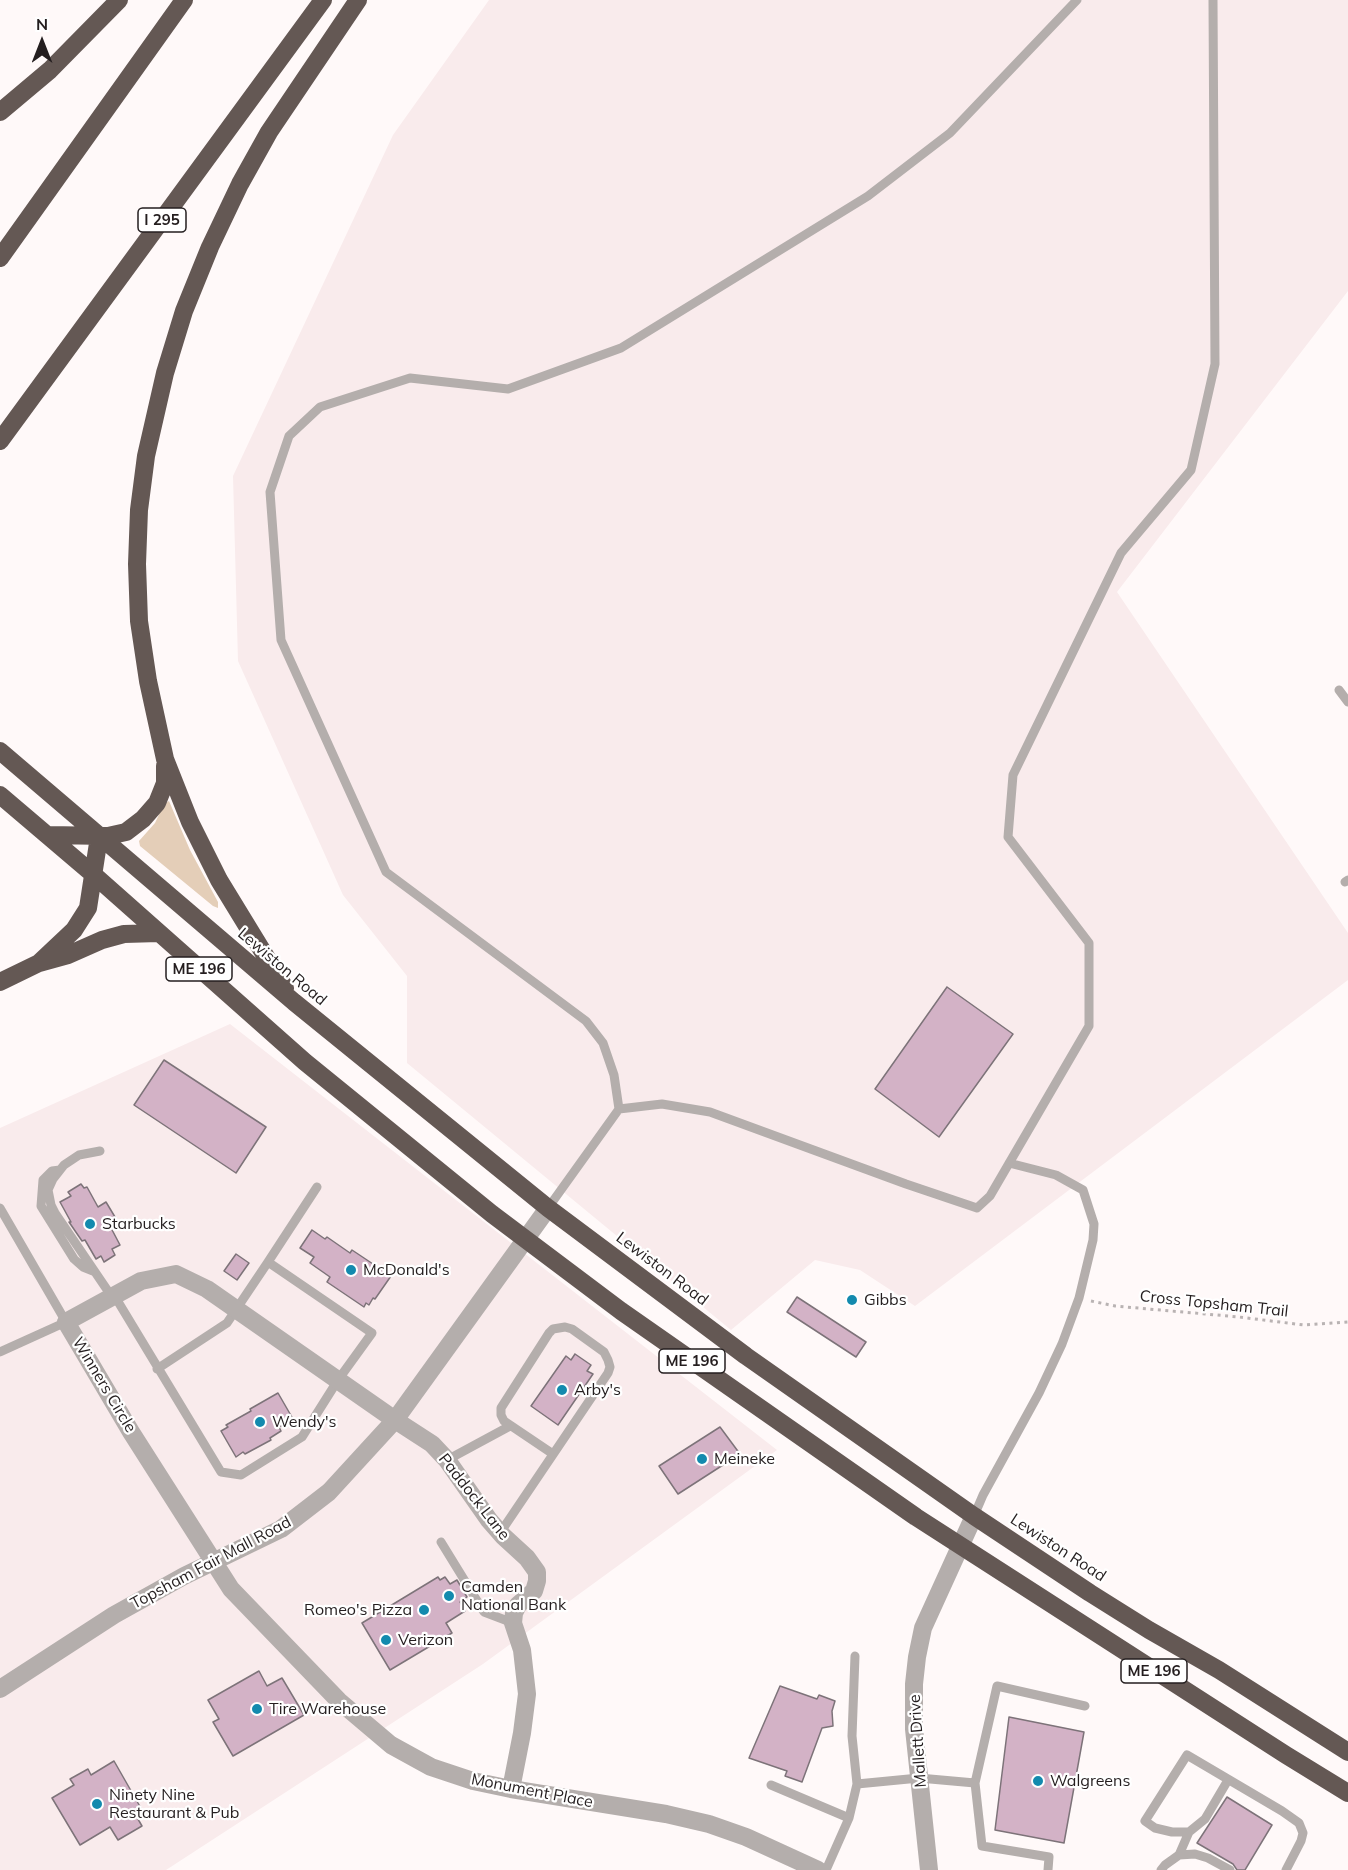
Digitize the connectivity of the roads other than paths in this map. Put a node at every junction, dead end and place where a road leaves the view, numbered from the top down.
1 (119, 0) edge
2 (184, 0) edge
3 (323, 0) edge
4 (358, 0) edge
5 (1077, 0) edge
6 (1213, 0) edge
7 (0, 112) edge
8 (0, 258) edge
9 (0, 441) edge
10 (1339, 690) dead end
11 (1348, 702) edge
12 (0, 751) edge
13 (165, 759) junction
14 (0, 795) edge
15 (48, 835) junction
16 (99, 837) junction
17 (94, 875) junction
18 (159, 933) junction
19 (39, 963) junction
20 (0, 982) edge
21 (294, 1002) junction
22 (619, 1109) junction
23 (100, 1151) dead end
24 (1009, 1164) junction
25 (317, 1187) dead end
26 (0, 1208) edge
27 (548, 1209) junction
28 (525, 1239) junction
29 (268, 1262) junction
30 (113, 1296) junction
31 (236, 1309) junction
32 (66, 1322) junction
33 (0, 1352) edge
34 (158, 1369) junction
35 (338, 1380) junction
36 (395, 1420) junction
37 (510, 1426) junction
38 (553, 1454) junction
39 (447, 1460) junction
40 (974, 1516) junction
41 (500, 1533) junction
42 (441, 1542) dead end
43 (961, 1546) junction
44 (213, 1562) junction
45 (513, 1623) junction
46 (855, 1656) dead end
47 (0, 1689) edge
48 (1084, 1706) dead end
49 (1348, 1752) edge
50 (920, 1778) junction
51 (1228, 1780) junction
52 (975, 1783) junction
53 (857, 1784) junction
54 (771, 1785) dead end
55 (511, 1789) junction
56 (1348, 1793) edge
57 (849, 1818) junction
58 (1189, 1832) junction
59 (1179, 1855) junction
60 (818, 1870) edge
61 (826, 1870) edge
62 (929, 1870) edge
63 (1048, 1870) edge
64 (1161, 1870) edge
65 (1230, 1870) edge
66 (1286, 1870) edge

1 - 7 highway
2 - 8 highway
3 - 9 highway, I 295
4 - 13 highway
5 - 22 lane
6 - 24 lane
10 - 11 lane
12 - 16 highway, Lewiston Road / ME 196
13 - 16 highway
13 - 21 highway
14 - 15 highway, ME 196
15 - 16 highway
15 - 17 highway, ME 196
16 - 17 highway
16 - 21 highway, Lewiston Road / ME 196
17 - 18 highway, ME 196
17 - 19 highway
18 - 19 highway
18 - 28 highway, ME 196
19 - 20 highway
21 - 27 highway, Lewiston Road / ME 196
22 - 24 lane
22 - 27 lane
23 - 30 lane
24 - 40 lane
25 - 29 lane
26 - 32 lane
27 - 28 street, Topsham Fair Mall Road
27 - 40 highway, Lewiston Road / ME 196
28 - 36 street, Topsham Fair Mall Road
28 - 43 highway, ME 196
29 - 31 lane
29 - 35 lane
30 - 31 street, Winners Circle
30 - 32 street, Winners Circle
30 - 34 lane
31 - 34 lane
31 - 35 street, Winners Circle
32 - 33 lane
32 - 44 street, Winners Circle
34 - 35 lane
35 - 36 street, Winners Circle
36 - 39 street, Paddock Lane
36 - 44 street, Topsham Fair Mall Road
37 - 38 lane
37 - 38 lane
37 - 39 lane
38 - 41 lane
39 - 41 street, Paddock Lane
40 - 43 street, Mallett Drive
40 - 49 highway, Lewiston Road / ME 196
41 - 45 street, Paddock Lane
42 - 45 lane
43 - 50 street, Mallett Drive
43 - 56 highway, ME 196
44 - 47 street, Topsham Fair Mall Road
44 - 55 street, Monument Place
45 - 55 street
46 - 53 lane
48 - 52 lane
50 - 52 lane
50 - 53 lane
50 - 62 street, Mallett Drive
51 - 58 lane
51 - 58 lane
51 - 66 lane
52 - 63 lane
53 - 57 lane
54 - 57 lane
55 - 60 street, Monument Place
57 - 61 lane
58 - 59 lane
59 - 64 lane
59 - 65 lane

